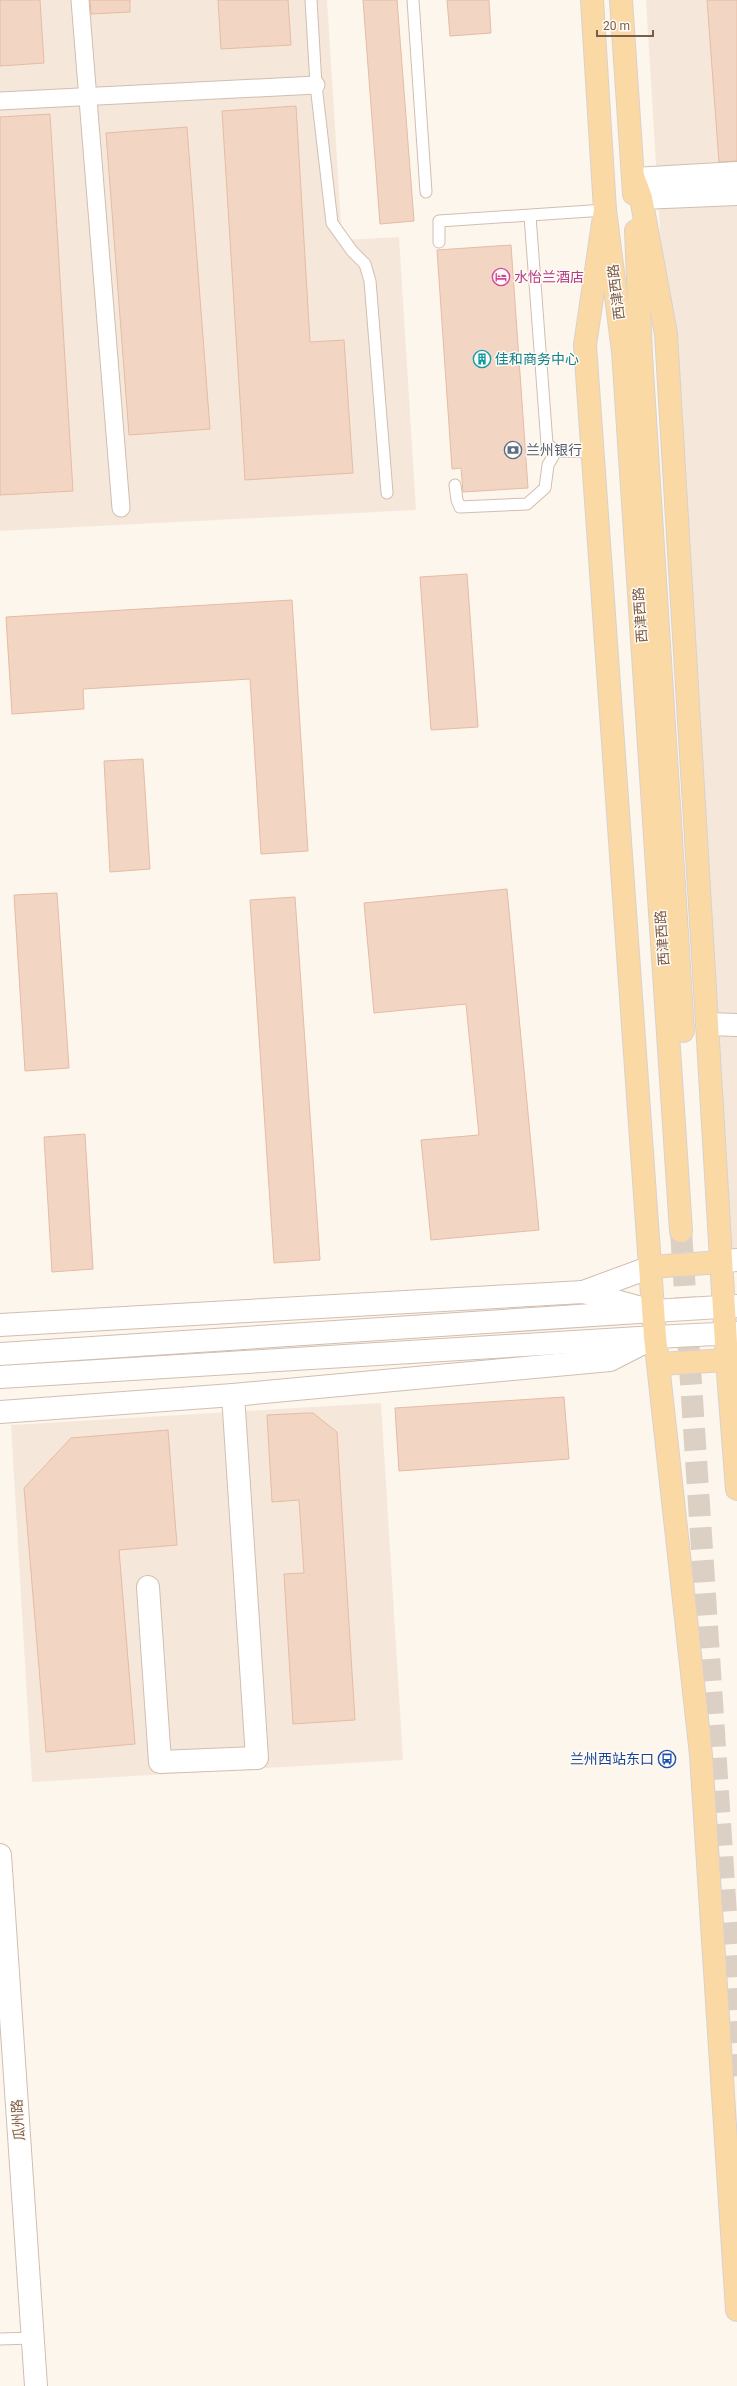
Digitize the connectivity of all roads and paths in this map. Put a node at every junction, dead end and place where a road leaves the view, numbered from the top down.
1 (80, 0) edge
2 (311, 0) edge
3 (413, 0) edge
4 (592, 0) edge
5 (621, 0) edge
6 (316, 85) junction
7 (88, 96) junction
8 (0, 101) edge
9 (737, 173) edge
10 (637, 189) junction
11 (426, 192) dead end
12 (737, 194) edge
13 (606, 210) junction
14 (530, 216) junction
15 (438, 242) dead end
16 (556, 451) junction
17 (593, 452) junction
18 (455, 485) dead end
19 (387, 493) dead end
20 (121, 508) dead end
21 (707, 1024) junction
22 (737, 1025) edge
23 (729, 1261) edge
24 (651, 1267) junction
25 (583, 1292) junction
26 (730, 1307) edge
27 (654, 1311) junction
28 (0, 1325) edge
29 (731, 1333) edge
30 (655, 1337) junction
31 (0, 1354) edge
32 (732, 1359) edge
33 (659, 1364) junction
34 (0, 1378) edge
35 (233, 1394) junction
36 (733, 1395) edge
37 (0, 1412) edge
38 (737, 1489) edge
39 (148, 1587) dead end
40 (0, 1855) edge
41 (6, 2045) edge
42 (737, 2310) edge
43 (33, 2338) junction
44 (0, 2339) edge
45 (36, 2386) edge

1 - 7 street
2 - 6 lane
3 - 11 lane
4 - 13 main road, 西津西路
5 - 10 main road, 西津西路
6 - 7 street
6 - 19 lane
7 - 8 street
7 - 20 street
9 - 10 street
10 - 12 street
10 - 13 main road, 西津西路
10 - 21 main road
13 - 14 lane
13 - 17 main road
14 - 15 lane
14 - 16 lane
16 - 17 lane
16 - 18 lane
17 - 24 main road
21 - 22 street
21 - 23 main road
23 - 24 main road
23 - 26 main road
24 - 25 street
24 - 27 main road
25 - 27 street
25 - 28 street
26 - 27 street
26 - 29 main road
27 - 30 main road
27 - 31 street
29 - 30 street
29 - 32 main road
30 - 33 main road
30 - 34 street
30 - 35 street
32 - 33 main road
32 - 36 main road
33 - 42 main road
35 - 37 street
35 - 39 street
36 - 38 main road
40 - 41 street, 瓜州路
41 - 43 street, 瓜州路
43 - 44 lane
43 - 45 street, 瓜州路

